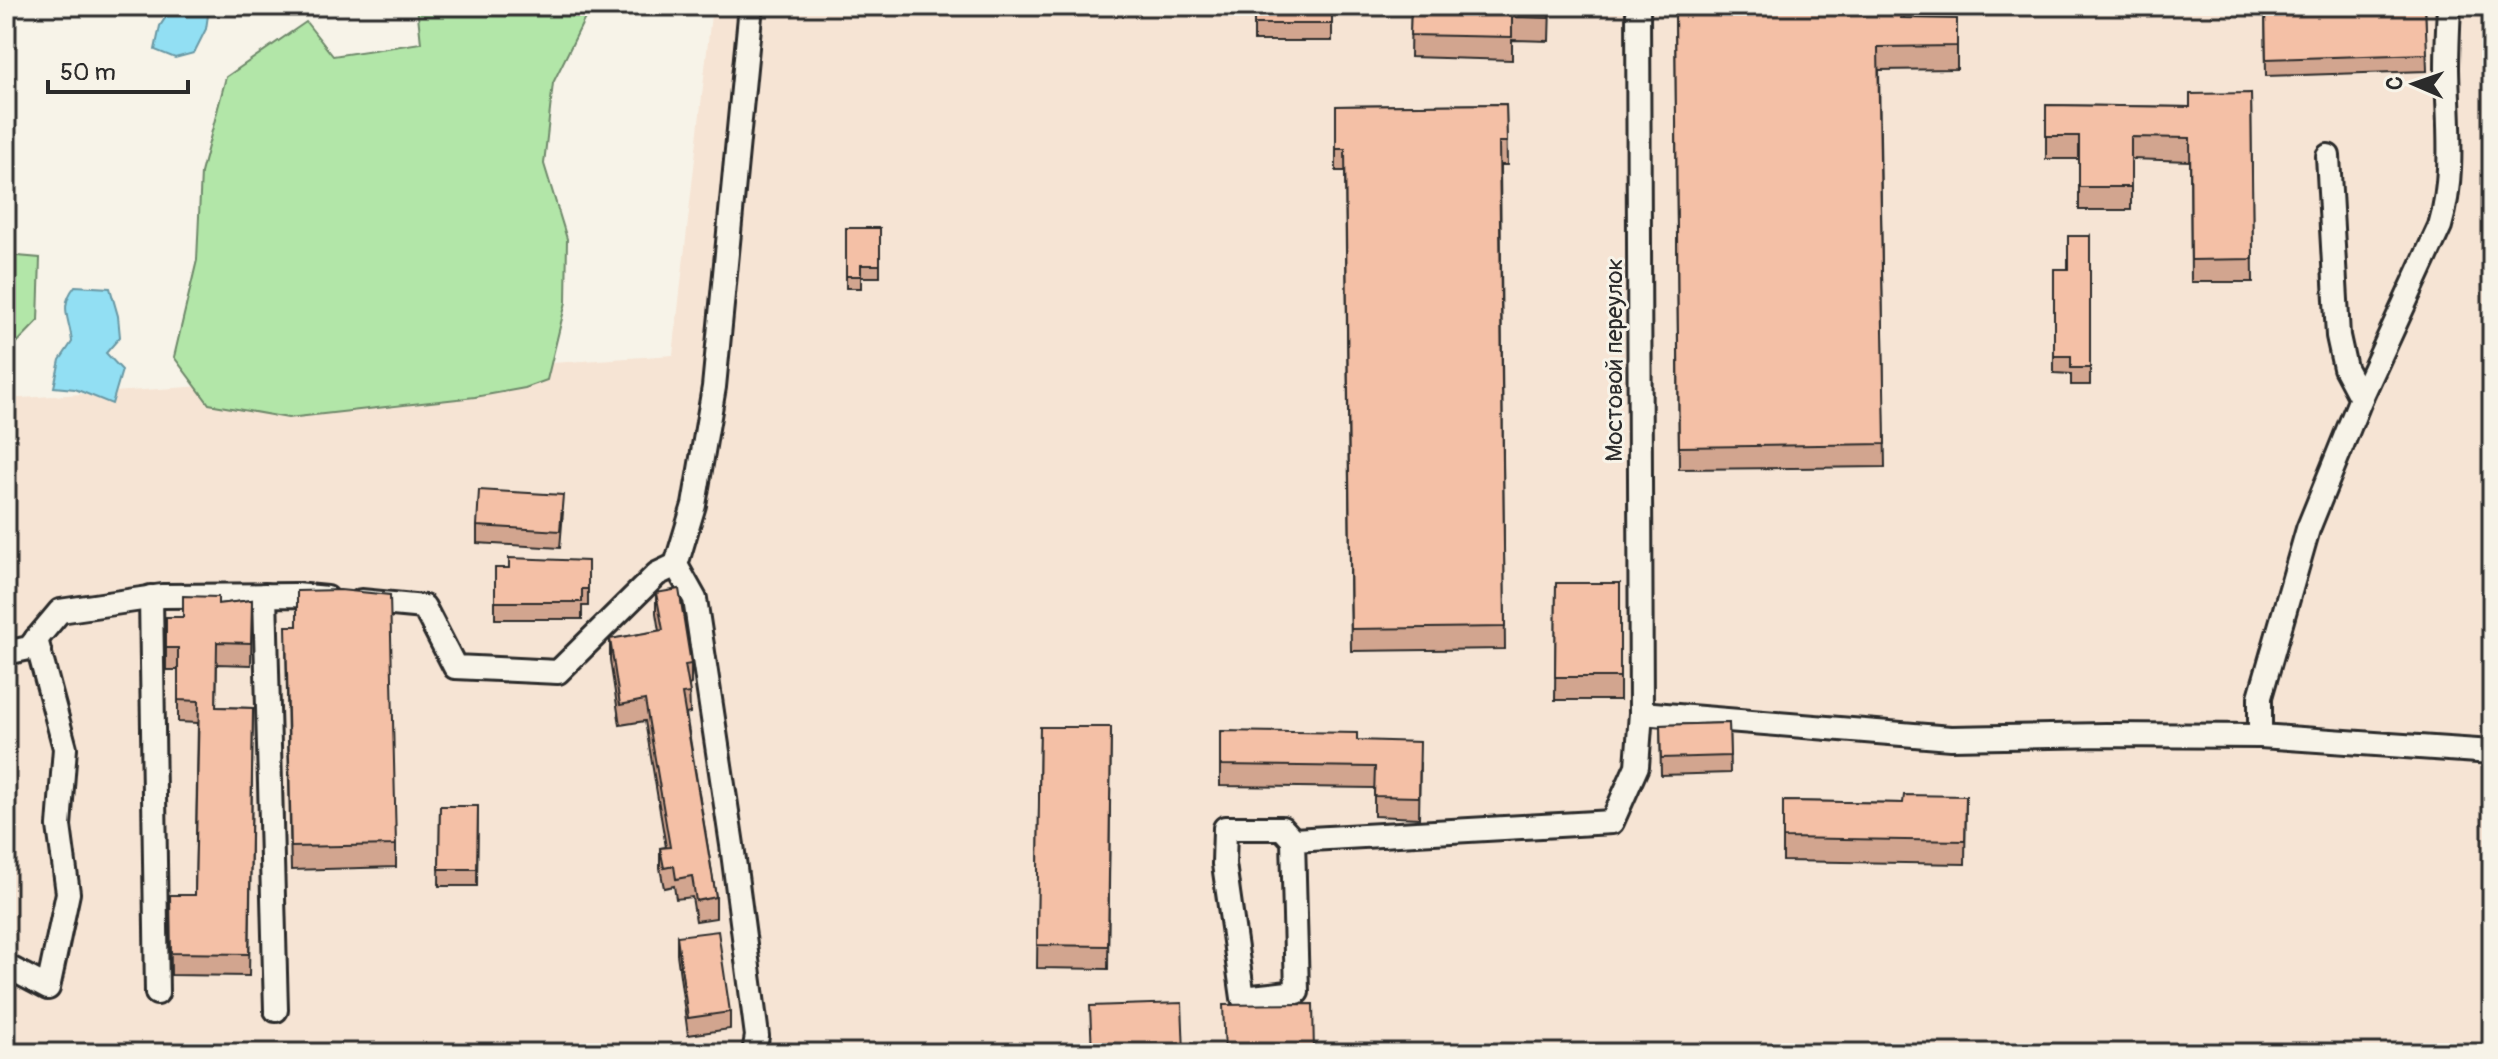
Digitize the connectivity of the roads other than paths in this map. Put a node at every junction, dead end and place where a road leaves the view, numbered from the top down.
1 (751, 6) edge
2 (1638, 6) edge
3 (2449, 6) edge
4 (2328, 156) dead end
5 (2361, 398) junction
6 (676, 565) junction
7 (265, 595) junction
8 (151, 597) junction
9 (36, 639) junction
10 (6, 653) edge
11 (1641, 713) junction
12 (2260, 736) junction
13 (2492, 752) edge
14 (1293, 840) junction
15 (6, 966) edge
16 (157, 993) dead end
17 (276, 1010) dead end
18 (754, 1053) edge

1 - 6 street
2 - 11 street, Мостовой переулок
3 - 5 street
4 - 5 street
5 - 12 street
6 - 7 street
6 - 18 street
7 - 8 street
7 - 17 street
8 - 9 street
8 - 16 street
9 - 10 street
9 - 15 street
11 - 12 street
11 - 14 street, Мостовой переулок
12 - 13 street
14 - 14 street

